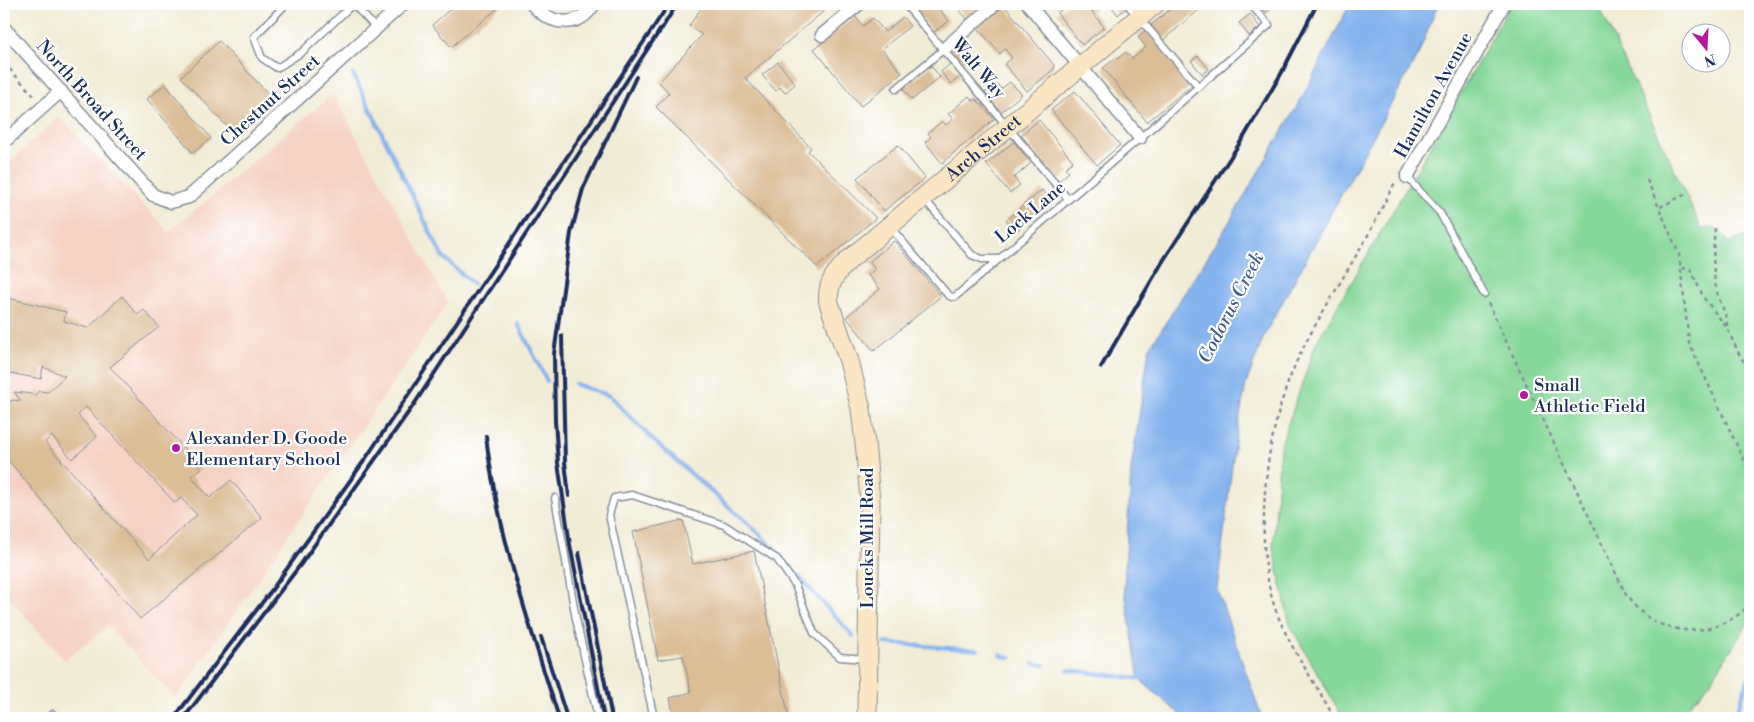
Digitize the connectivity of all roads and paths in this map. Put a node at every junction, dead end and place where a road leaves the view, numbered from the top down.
1 (286, 4) edge
2 (353, 4) edge
3 (403, 4) edge
4 (532, 4) edge
5 (594, 4) edge
6 (859, 4) edge
7 (905, 4) edge
8 (995, 4) edge
9 (1028, 4) edge
10 (1155, 4) edge
11 (1250, 4) edge
12 (1504, 4) edge
13 (1133, 10) edge
14 (4, 28) edge
15 (376, 28) junction
16 (822, 36) dead end
17 (944, 50) junction
18 (4, 64) edge
19 (1080, 66) junction
20 (1198, 86) junction
21 (896, 89) dead end
22 (61, 91) junction
23 (44, 106) junction
24 (1008, 126) junction
25 (1140, 138) junction
26 (4, 142) edge
27 (1407, 177) joint
28 (1647, 180) dead end
29 (1686, 194) dead end
30 (153, 195) joint
31 (922, 197) junction
32 (1068, 199) junction
33 (1660, 208) junction
34 (889, 226) junction
35 (1715, 228) dead end
36 (998, 259) junction
37 (1682, 268) junction
38 (1484, 294) joint
39 (829, 303) joint
40 (1727, 328) junction
41 (1307, 341) dead end
42 (1750, 371) edge
43 (1750, 463) edge
44 (1746, 465) junction
45 (1750, 473) edge
46 (555, 498) dead end
47 (1750, 603) edge
48 (867, 659) junction
49 (598, 718) edge
50 (654, 718) edge
51 (867, 718) edge
52 (1334, 718) edge

1 - 2 lane
2 - 15 lane
3 - 15 street, Chestnut Street
4 - 5 street
6 - 16 street
7 - 17 lane, Walt Way
8 - 17 street
9 - 19 street
10 - 13 street, Arch Street
11 - 20 lane, Lock Lane
12 - 27 street, Hamilton Avenue
13 - 19 street, Arch Street
13 - 20 lane
14 - 22 street, North Broad Street
15 - 30 street, Chestnut Street
17 - 21 lane
17 - 24 lane, Walt Way
18 - 23 path
19 - 24 street, Arch Street
19 - 25 street
20 - 25 lane, Lock Lane
22 - 23 street
22 - 30 street, North Broad Street
23 - 26 street
24 - 31 street, Arch Street
24 - 32 lane, Walt Way
25 - 32 lane, Lock Lane
27 - 38 lane
28 - 33 path
29 - 33 path
31 - 34 street, Arch Street
31 - 36 lane
32 - 36 lane, Lock Lane
33 - 37 path
34 - 36 lane, Lock Lane
34 - 39 street, Arch Street
35 - 40 path
37 - 40 path
37 - 44 path
38 - 47 path
39 - 48 street, Loucks Mill Road
40 - 42 path
41 - 52 path
43 - 44 path
44 - 45 path
46 - 49 lane
48 - 50 lane
48 - 51 street, Loucks Mill Road

